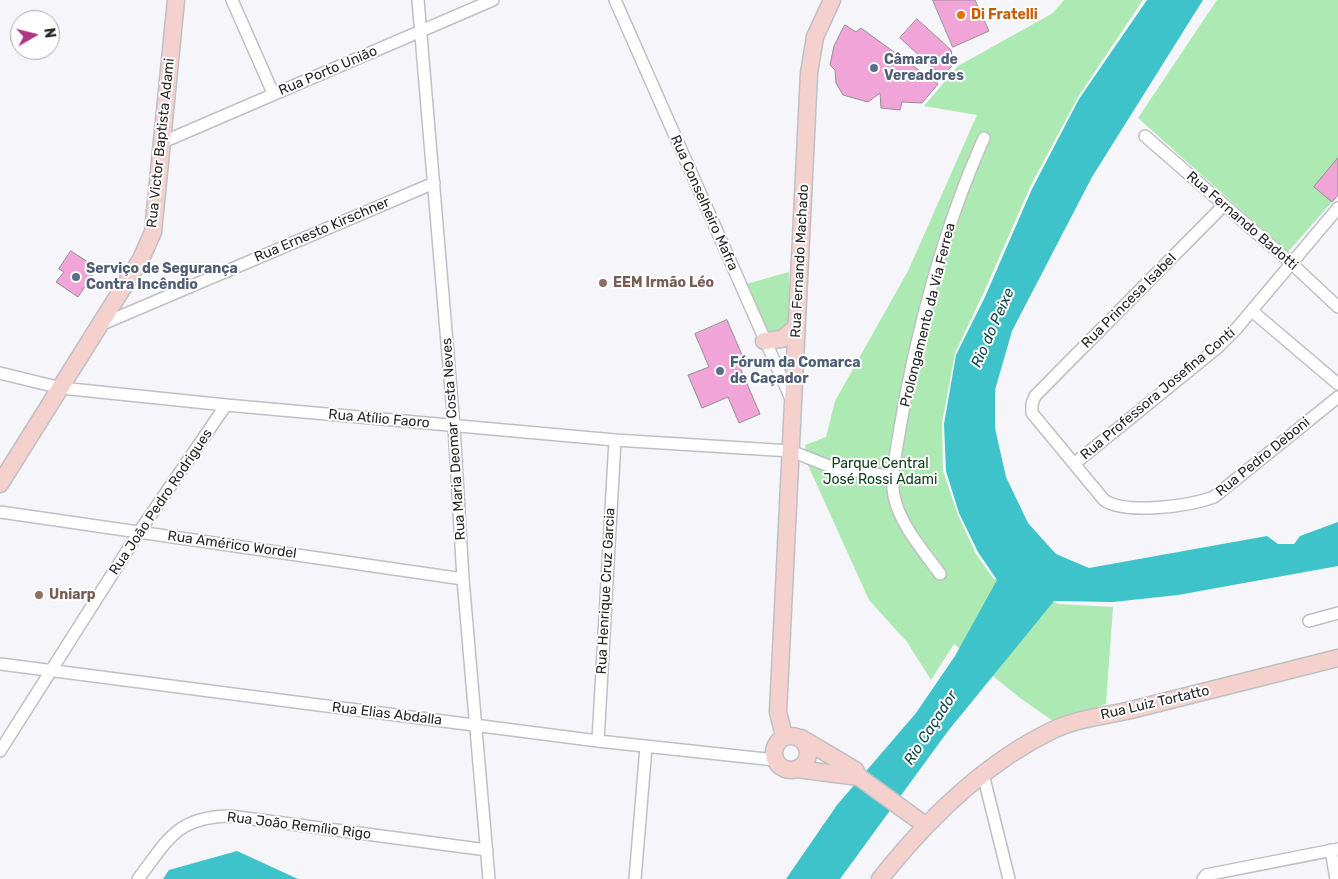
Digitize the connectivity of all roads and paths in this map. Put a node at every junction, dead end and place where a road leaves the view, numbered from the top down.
1 (176, 0) edge
2 (232, 0) edge
3 (418, 0) edge
4 (493, 0) edge
5 (615, 0) edge
6 (832, 0) edge
7 (422, 32) junction
8 (273, 93) junction
9 (1144, 136) dead end
10 (984, 138) dead end
11 (163, 142) junction
12 (434, 183) junction
13 (1224, 205) junction
14 (1338, 208) edge
15 (1291, 263) junction
16 (1338, 307) edge
17 (1252, 311) junction
18 (100, 325) junction
19 (796, 327) junction
20 (764, 341) junction
21 (0, 373) edge
22 (1338, 384) edge
23 (61, 388) junction
24 (1035, 396) joint
25 (1338, 397) edge
26 (226, 405) junction
27 (794, 405) junction
28 (454, 426) junction
29 (615, 440) junction
30 (791, 451) junction
31 (1074, 464) junction
32 (894, 476) junction
33 (0, 484) edge
34 (0, 512) edge
35 (139, 532) junction
36 (940, 574) dead end
37 (463, 579) junction
38 (1338, 613) edge
39 (1309, 621) dead end
40 (1338, 658) edge
41 (0, 664) edge
42 (50, 671) junction
43 (476, 725) junction
44 (784, 736) junction
45 (801, 738) junction
46 (598, 741) junction
47 (646, 747) junction
48 (0, 752) edge
49 (775, 760) junction
50 (797, 769) junction
51 (983, 774) junction
52 (860, 778) junction
53 (925, 825) junction
54 (487, 850) junction
55 (1335, 850) edge
56 (1205, 877) edge
57 (138, 879) edge
58 (490, 879) edge
59 (635, 879) edge
60 (880, 879) edge
61 (1009, 879) edge
62 (1336, 879) edge

1 - 11 main road, Rua Victor Baptista Adami
2 - 8 street
3 - 7 street, Rua Maria Deomar Costa Neves
4 - 7 street, Rua Porto União
5 - 20 street, Rua Conselheiro Mafra
6 - 19 main road, Rua Fernando Machado
7 - 8 street, Rua Porto União
7 - 12 street, Rua Maria Deomar Costa Neves
8 - 11 street, Rua Porto União
9 - 13 street, Rua Fernando Badotti
10 - 32 street, Prolongamento da Via Ferrea
11 - 18 main road, Rua Victor Baptista Adami
12 - 18 street, Rua Ernesto Kirschner
12 - 28 street, Rua Maria Deomar Costa Neves
13 - 15 street, Rua Fernando Badotti
13 - 24 street, Rua Princesa Isabel
14 - 15 street, Rua Professora Josefina Conti
15 - 16 street, Rua Fernando Badotti
15 - 17 street, Rua Professora Josefina Conti
17 - 22 street
17 - 31 street, Rua Professora Josefina Conti
18 - 23 main road, Rua Victor Baptista Adami
19 - 20 main road
19 - 27 main road, Rua Fernando Machado
20 - 27 street, Rua Conselheiro Mafra
21 - 23 street, Rua Atílio Faoro
23 - 26 street, Rua Atílio Faoro
23 - 33 main road, Rua Victor Baptista Adami
24 - 31 street, Rua Pedro Deboni
25 - 31 street, Rua Pedro Deboni
26 - 28 street, Rua Atílio Faoro
26 - 35 street, Rua João Pedro Rodrigues
27 - 30 main road, Rua Fernando Machado
28 - 29 street, Rua Atílio Faoro
28 - 37 street, Rua Maria Deomar Costa Neves
29 - 30 street, Rua Atílio Faoro
29 - 46 street, Rua Henrique Cruz Garcia
30 - 32 street, Rua Atílio Faoro
30 - 44 main road, Rua Fernando Machado
32 - 36 street, Prolongamento da Via Ferrea
34 - 35 street, Rua Américo Wordel
35 - 37 street, Rua Américo Wordel
35 - 42 street, Rua João Pedro Rodrigues
37 - 43 street, Rua Maria Deomar Costa Neves
38 - 39 street
40 - 51 main road, Rua Luiz Tortatto
41 - 42 street, Rua Elias Abdalla
42 - 43 street, Rua Elias Abdalla
42 - 48 street, Rua João Pedro Rodrigues
43 - 46 street, Rua Elias Abdalla
43 - 54 street, Rua Maria Deomar Costa Neves
44 - 45 main road
44 - 49 main road
45 - 50 main road
45 - 52 main road
46 - 47 street, Rua Elias Abdalla
47 - 49 street, Rua Elias Abdalla
47 - 59 street
49 - 50 main road
50 - 52 main road
51 - 53 main road, Rua Luiz Tortatto
51 - 61 street
52 - 53 main road
53 - 60 main road, Rua Luiz Tortatto
54 - 57 street, Rua João Remílio Rigo
54 - 58 street, Rua Maria Deomar Costa Neves
55 - 56 street
55 - 62 street

